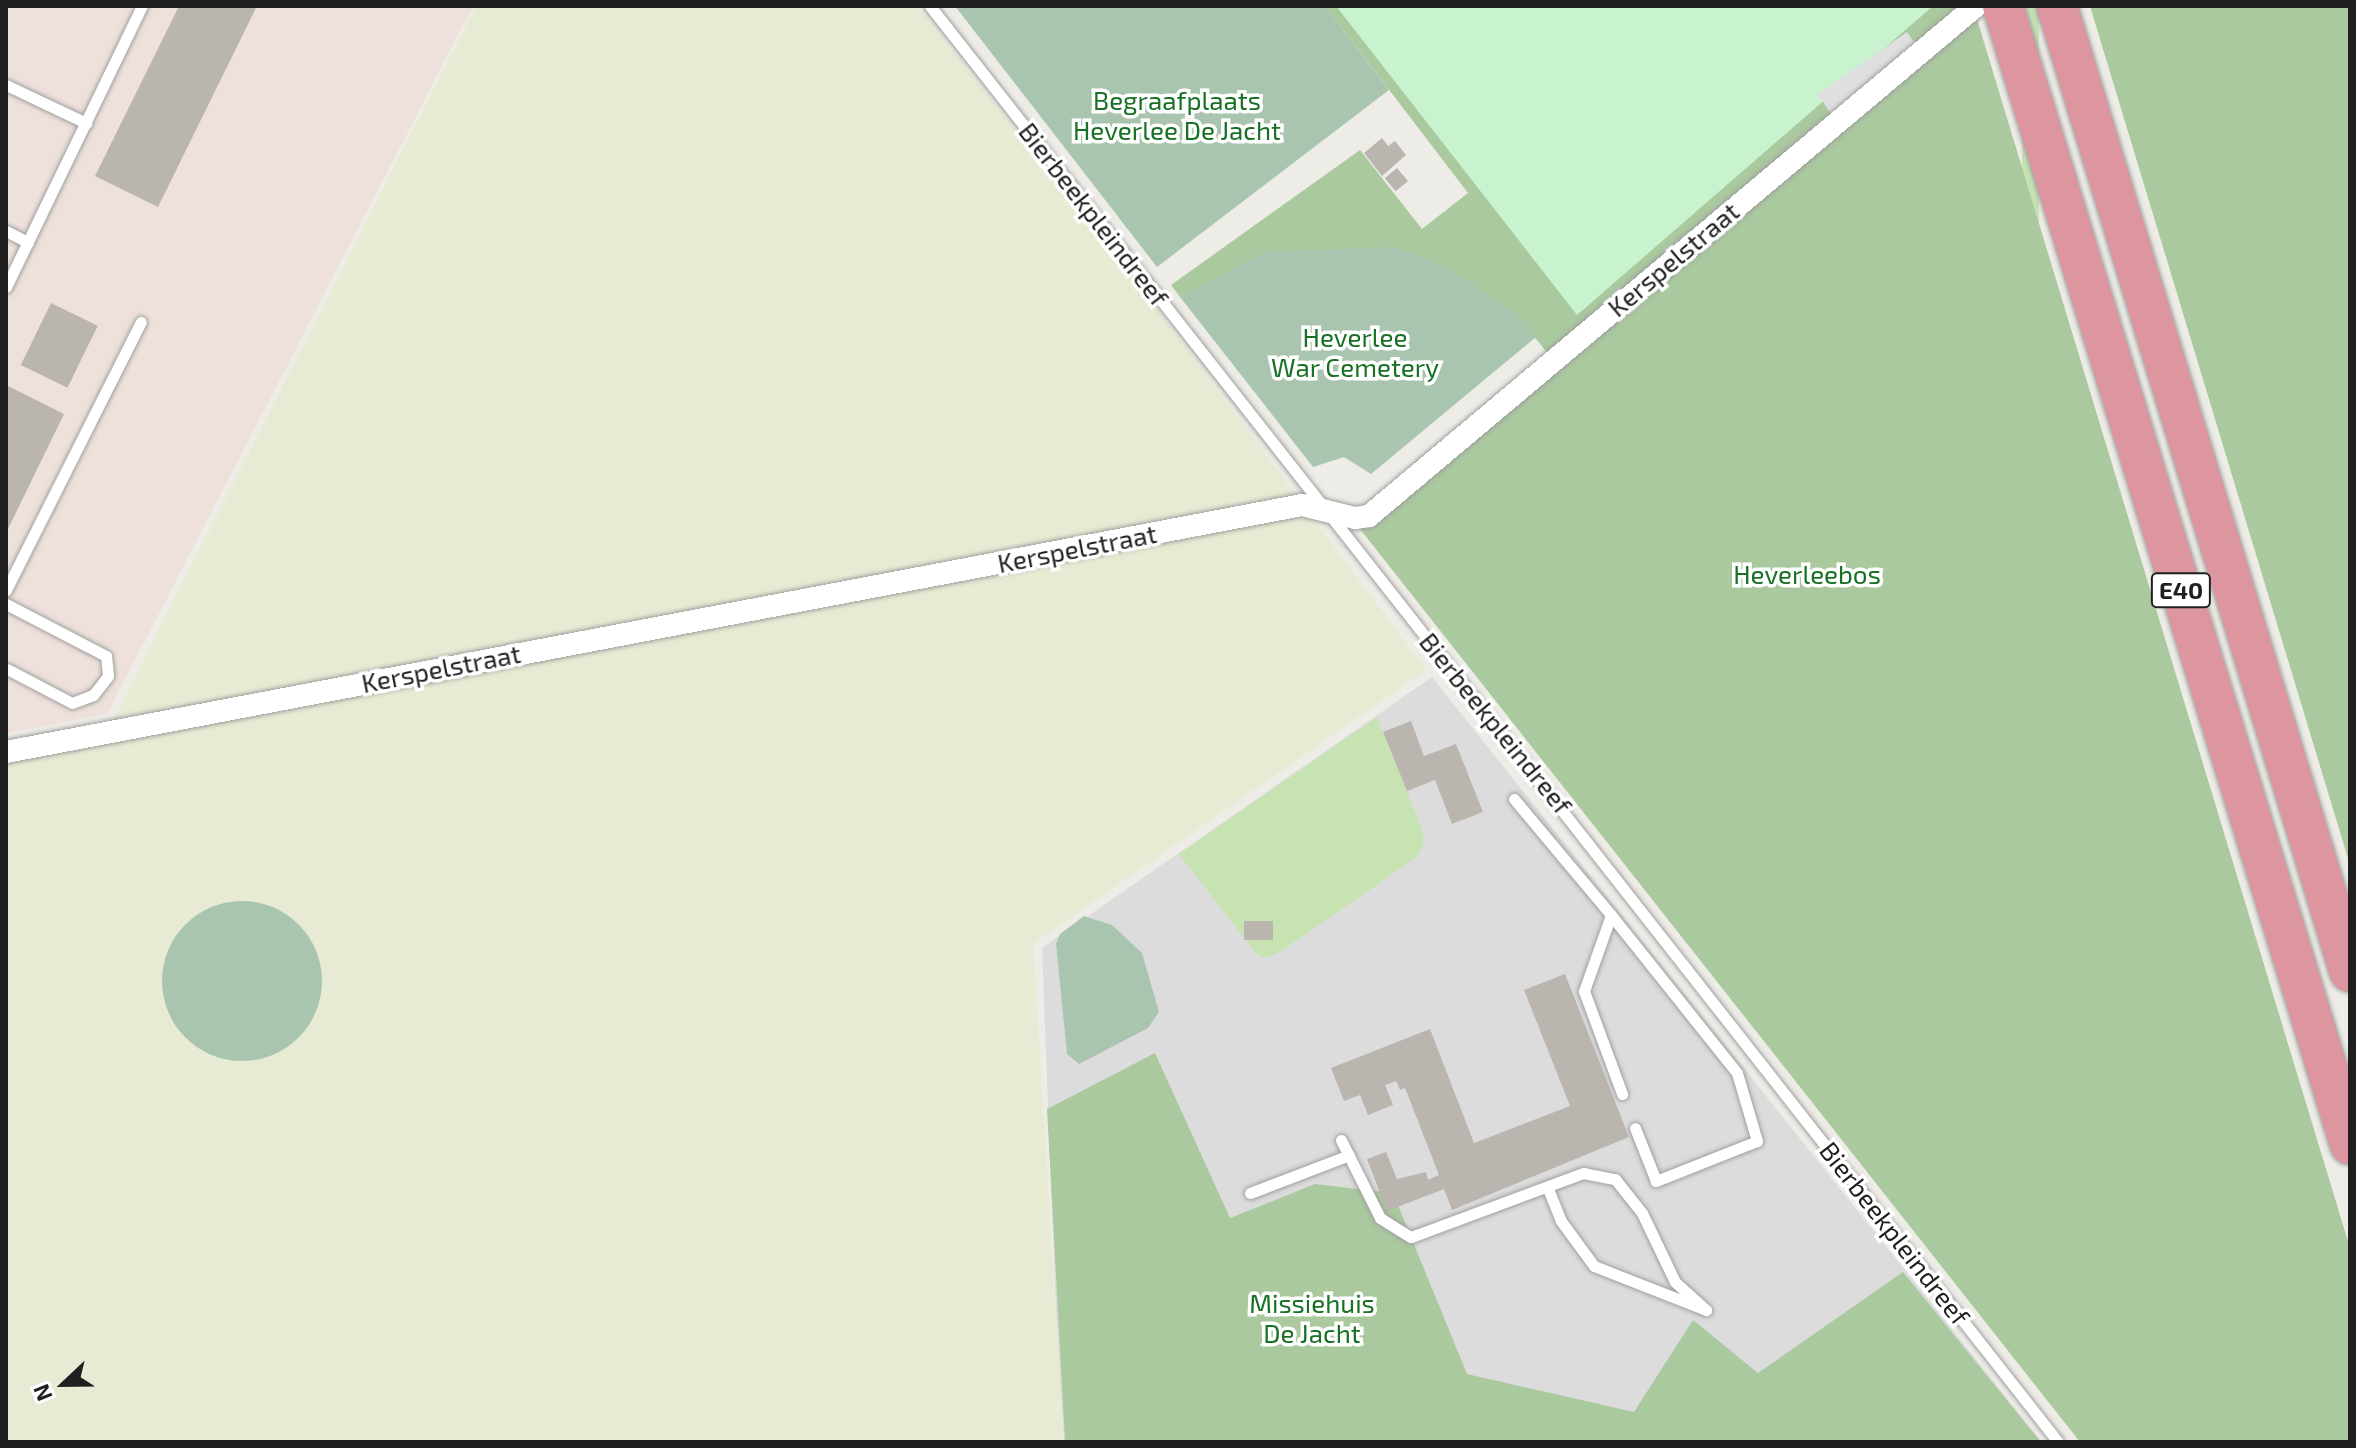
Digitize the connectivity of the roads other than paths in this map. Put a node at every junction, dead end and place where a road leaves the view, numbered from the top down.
1 (142, 6) edge
2 (930, 6) edge
3 (1976, 6) edge
4 (2057, 8) edge
5 (2008, 21) edge
6 (6, 85) edge
7 (86, 123) junction
8 (6, 231) edge
9 (28, 242) junction
10 (6, 287) edge
11 (141, 322) dead end
12 (1323, 507) junction
13 (6, 590) edge
14 (6, 604) edge
15 (7, 669) edge
16 (6, 752) edge
17 (1514, 799) dead end
18 (1611, 915) junction
19 (2350, 972) edge
20 (1622, 1094) dead end
21 (1635, 1128) dead end
22 (1341, 1140) dead end
23 (2350, 1144) edge
24 (1349, 1155) junction
25 (1548, 1189) junction
26 (1250, 1193) dead end
27 (2058, 1442) edge

1 - 7 lane
2 - 12 lane, Bierbeekpleindreef
3 - 12 street, Kerspelstraat
4 - 19 highway, E40
5 - 23 highway, E40
6 - 7 lane
7 - 9 lane
8 - 9 lane
9 - 10 lane
11 - 13 lane
12 - 16 street, Kerspelstraat
12 - 27 lane, Bierbeekpleindreef
14 - 15 lane
17 - 18 lane
18 - 20 lane
18 - 21 lane
22 - 24 lane
24 - 25 lane
24 - 26 lane
25 - 25 lane

